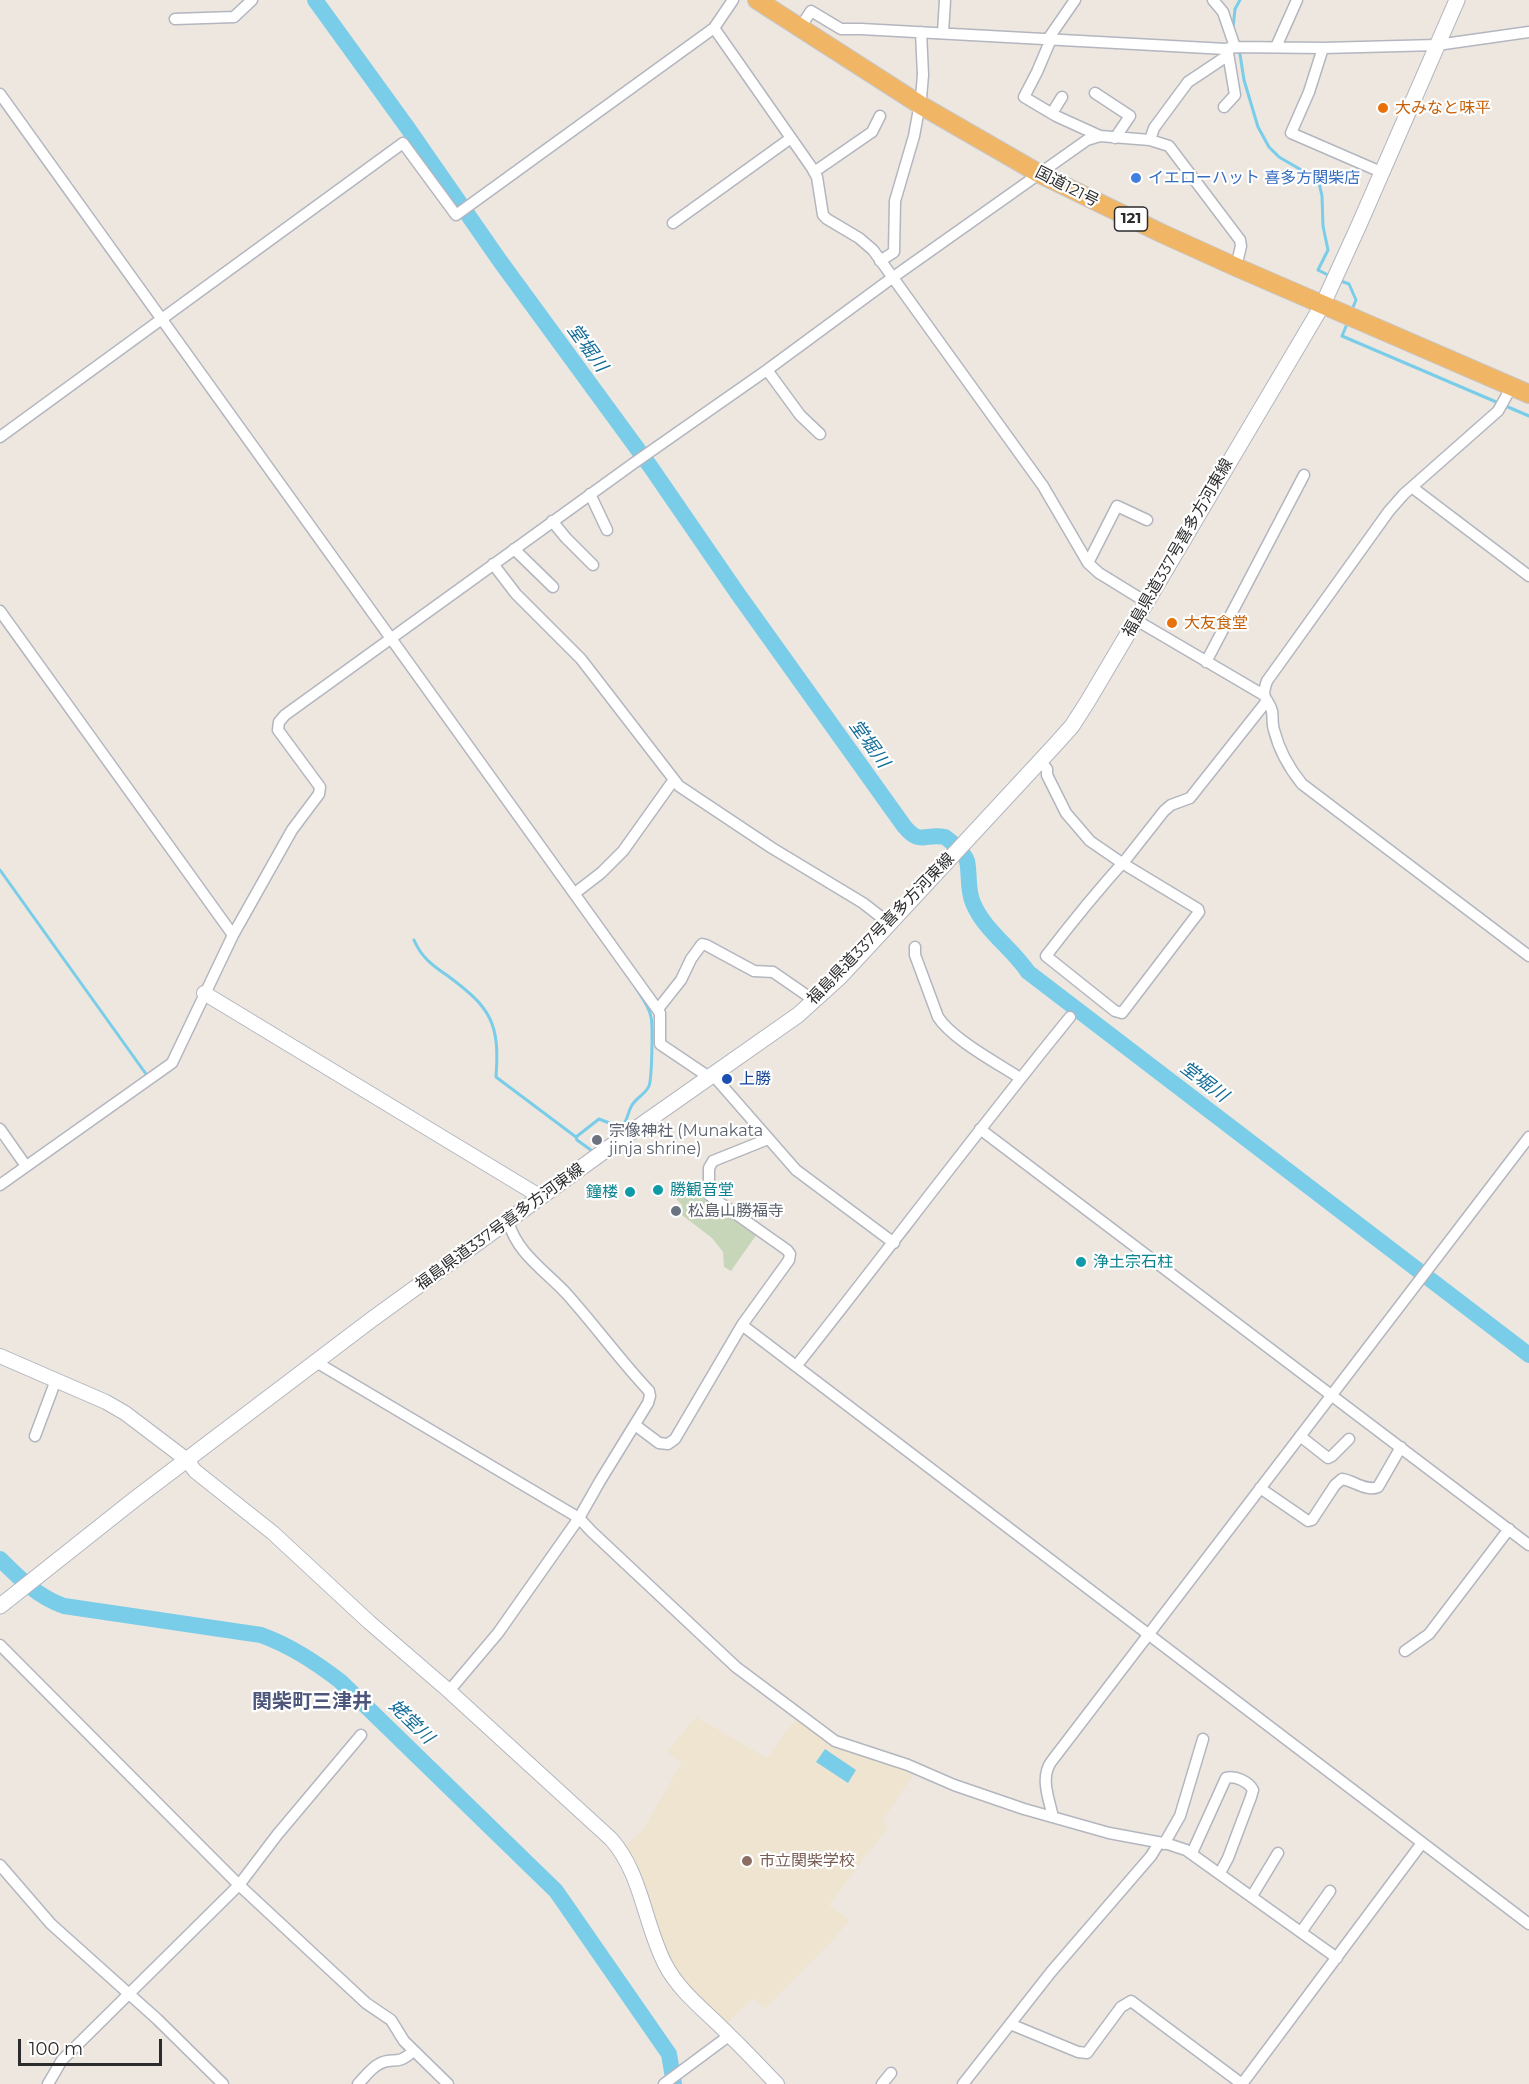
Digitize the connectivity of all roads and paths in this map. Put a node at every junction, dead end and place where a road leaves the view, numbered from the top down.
1 (252, 0) edge
2 (733, 0) edge
3 (757, 0) edge
4 (945, 0) edge
5 (1075, 0) edge
6 (1214, 0) edge
7 (1297, 0) edge
8 (1457, 0) edge
9 (175, 19) dead end
10 (714, 28) junction
11 (800, 28) junction
12 (921, 32) junction
13 (1529, 32) edge
14 (943, 33) junction
15 (1049, 39) junction
16 (1437, 45) junction
17 (1276, 47) junction
18 (1323, 48) junction
19 (1230, 49) junction
20 (1095, 93) dead end
21 (0, 94) edge
22 (1062, 97) dead end
23 (920, 105) junction
24 (1224, 107) dead end
25 (1052, 113) junction
26 (880, 116) dead end
27 (1100, 136) junction
28 (791, 138) junction
29 (1115, 138) junction
30 (1150, 140) junction
31 (814, 172) junction
32 (1381, 172) junction
33 (1040, 174) junction
34 (673, 223) dead end
35 (880, 261) junction
36 (1236, 267) junction
37 (892, 278) junction
38 (1323, 304) junction
39 (162, 321) junction
40 (767, 370) junction
41 (1512, 386) junction
42 (1529, 394) edge
43 (820, 434) dead end
44 (0, 437) edge
45 (1304, 475) dead end
46 (1413, 488) junction
47 (590, 494) junction
48 (1147, 520) dead end
49 (552, 521) junction
50 (607, 530) dead end
51 (514, 549) junction
52 (1088, 563) junction
53 (494, 564) junction
54 (593, 565) dead end
55 (1529, 576) edge
56 (553, 587) dead end
57 (1146, 602) junction
58 (0, 611) edge
59 (1136, 620) junction
60 (390, 639) junction
61 (1206, 662) junction
62 (1264, 697) junction
63 (1040, 760) junction
64 (674, 781) junction
65 (1122, 863) junction
66 (575, 893) junction
67 (890, 924) junction
68 (232, 934) junction
69 (915, 947) dead end
70 (1529, 956) edge
71 (204, 993) junction
72 (815, 1001) junction
73 (658, 1009) junction
74 (1071, 1017) dead end
75 (711, 1076) junction
76 (1020, 1078) junction
77 (0, 1129) edge
78 (980, 1129) junction
79 (1529, 1137) edge
80 (768, 1139) junction
81 (26, 1166) junction
82 (0, 1185) edge
83 (541, 1197) junction
84 (508, 1221) junction
85 (894, 1243) junction
86 (742, 1325) junction
87 (0, 1356) edge
88 (316, 1362) junction
89 (796, 1365) junction
90 (56, 1380) junction
91 (1332, 1395) junction
92 (635, 1425) junction
93 (35, 1436) dead end
94 (1300, 1436) junction
95 (1348, 1439) dead end
96 (1401, 1447) junction
97 (188, 1460) junction
98 (1260, 1488) junction
99 (579, 1518) junction
100 (1509, 1529) junction
101 (1529, 1545) edge
102 (5, 1602) edge
103 (1148, 1633) junction
104 (0, 1645) edge
105 (1405, 1651) dead end
106 (449, 1690) junction
107 (361, 1735) dead end
108 (1203, 1739) dead end
109 (1053, 1817) junction
110 (1161, 1843) junction
111 (1422, 1843) junction
112 (1192, 1853) junction
113 (1278, 1853) dead end
114 (0, 1865) edge
115 (1220, 1873) junction
116 (239, 1885) junction
117 (1330, 1891) dead end
118 (1252, 1896) junction
119 (1529, 1924) edge
120 (1301, 1932) junction
121 (1336, 1958) junction
122 (128, 1994) junction
123 (1010, 2024) junction
124 (730, 2035) junction
125 (413, 2051) junction
126 (891, 2073) dead end
127 (48, 2084) edge
128 (224, 2084) edge
129 (358, 2084) edge
130 (448, 2084) edge
131 (664, 2084) edge
132 (777, 2084) edge
133 (882, 2084) edge
134 (963, 2084) edge
135 (1242, 2084) edge

1 - 9 street
2 - 10 street
3 - 11 highway, 国道121号 / 121
4 - 14 street
5 - 15 street
6 - 19 street
7 - 17 street
8 - 16 main road, 福島県道337号喜多方河東線
10 - 28 street
10 - 39 street
11 - 12 street
11 - 23 highway, 国道121号 / 121
12 - 14 street
12 - 23 street
13 - 16 street
14 - 15 street
15 - 19 street
15 - 25 street
16 - 18 street
16 - 32 main road, 福島県道337号喜多方河東線
17 - 18 street
17 - 19 street
18 - 32 street
19 - 24 street
19 - 30 street
20 - 29 street
21 - 39 street
22 - 25 street
23 - 33 highway, 国道121号 / 121
23 - 35 street
25 - 27 street
26 - 31 street
27 - 29 street
27 - 33 street
28 - 31 street
28 - 34 street
29 - 30 street
30 - 36 street
31 - 35 street
32 - 38 main road, 福島県道337号喜多方河東線
33 - 36 highway, 国道121号 / 121
33 - 37 street
35 - 37 street
36 - 38 highway, 国道121号 / 121
37 - 40 street
37 - 52 street
38 - 41 highway, 国道121号 / 121
38 - 57 main road, 福島県道337号喜多方河東線
39 - 44 street
39 - 60 street
40 - 43 street
40 - 47 street
41 - 42 highway, 国道121号 / 121
41 - 46 street
45 - 61 street
46 - 55 street
46 - 62 street
47 - 49 street
47 - 50 street
48 - 52 street
49 - 51 street
49 - 54 street
51 - 53 street
51 - 56 street
52 - 57 street
53 - 60 street
53 - 64 street
57 - 59 main road, 福島県道337号喜多方河東線
58 - 68 street
59 - 61 street
59 - 63 main road, 福島県道337号喜多方河東線
60 - 66 street
60 - 68 street
61 - 62 street
62 - 65 street
62 - 70 street
63 - 65 street
63 - 67 main road, 福島県道337号喜多方河東線
64 - 66 street
64 - 67 street
65 - 65 street
66 - 73 street
67 - 72 main road, 福島県道337号喜多方河東線
68 - 71 street
69 - 76 street
71 - 81 street
71 - 83 street
72 - 73 street
72 - 75 main road, 福島県道337号喜多方河東線
73 - 75 street
74 - 76 street
75 - 80 street
75 - 83 main road, 福島県道337号喜多方河東線
76 - 78 street
77 - 81 street
78 - 85 street
78 - 91 street
79 - 91 street
80 - 85 street
80 - 86 street
81 - 82 street
83 - 84 main road, 福島県道337号喜多方河東線
84 - 88 main road, 福島県道337号喜多方河東線
84 - 92 street
85 - 89 street
86 - 89 street
86 - 92 street
87 - 90 street
88 - 97 main road, 福島県道337号喜多方河東線
88 - 99 street
89 - 103 street
90 - 93 street
90 - 97 street
91 - 94 street
91 - 96 street
92 - 99 street
94 - 95 street
94 - 98 street
96 - 98 street
96 - 100 street
97 - 102 main road, 福島県道337号喜多方河東線
97 - 106 street
98 - 103 street
99 - 106 street
99 - 109 street
100 - 101 street
100 - 105 street
103 - 109 street
103 - 111 street
104 - 116 street
106 - 124 street
107 - 116 street
108 - 110 street
109 - 110 street
110 - 112 street
110 - 123 street
111 - 119 street
111 - 121 street
112 - 115 street
112 - 115 street
113 - 118 street
114 - 122 street
115 - 118 street
116 - 122 street
116 - 125 street
117 - 120 street
118 - 120 street
120 - 121 street
121 - 135 street
122 - 127 street
122 - 128 street
123 - 134 street
123 - 135 street
124 - 131 street
124 - 132 street
125 - 129 street
125 - 130 street
126 - 133 street

